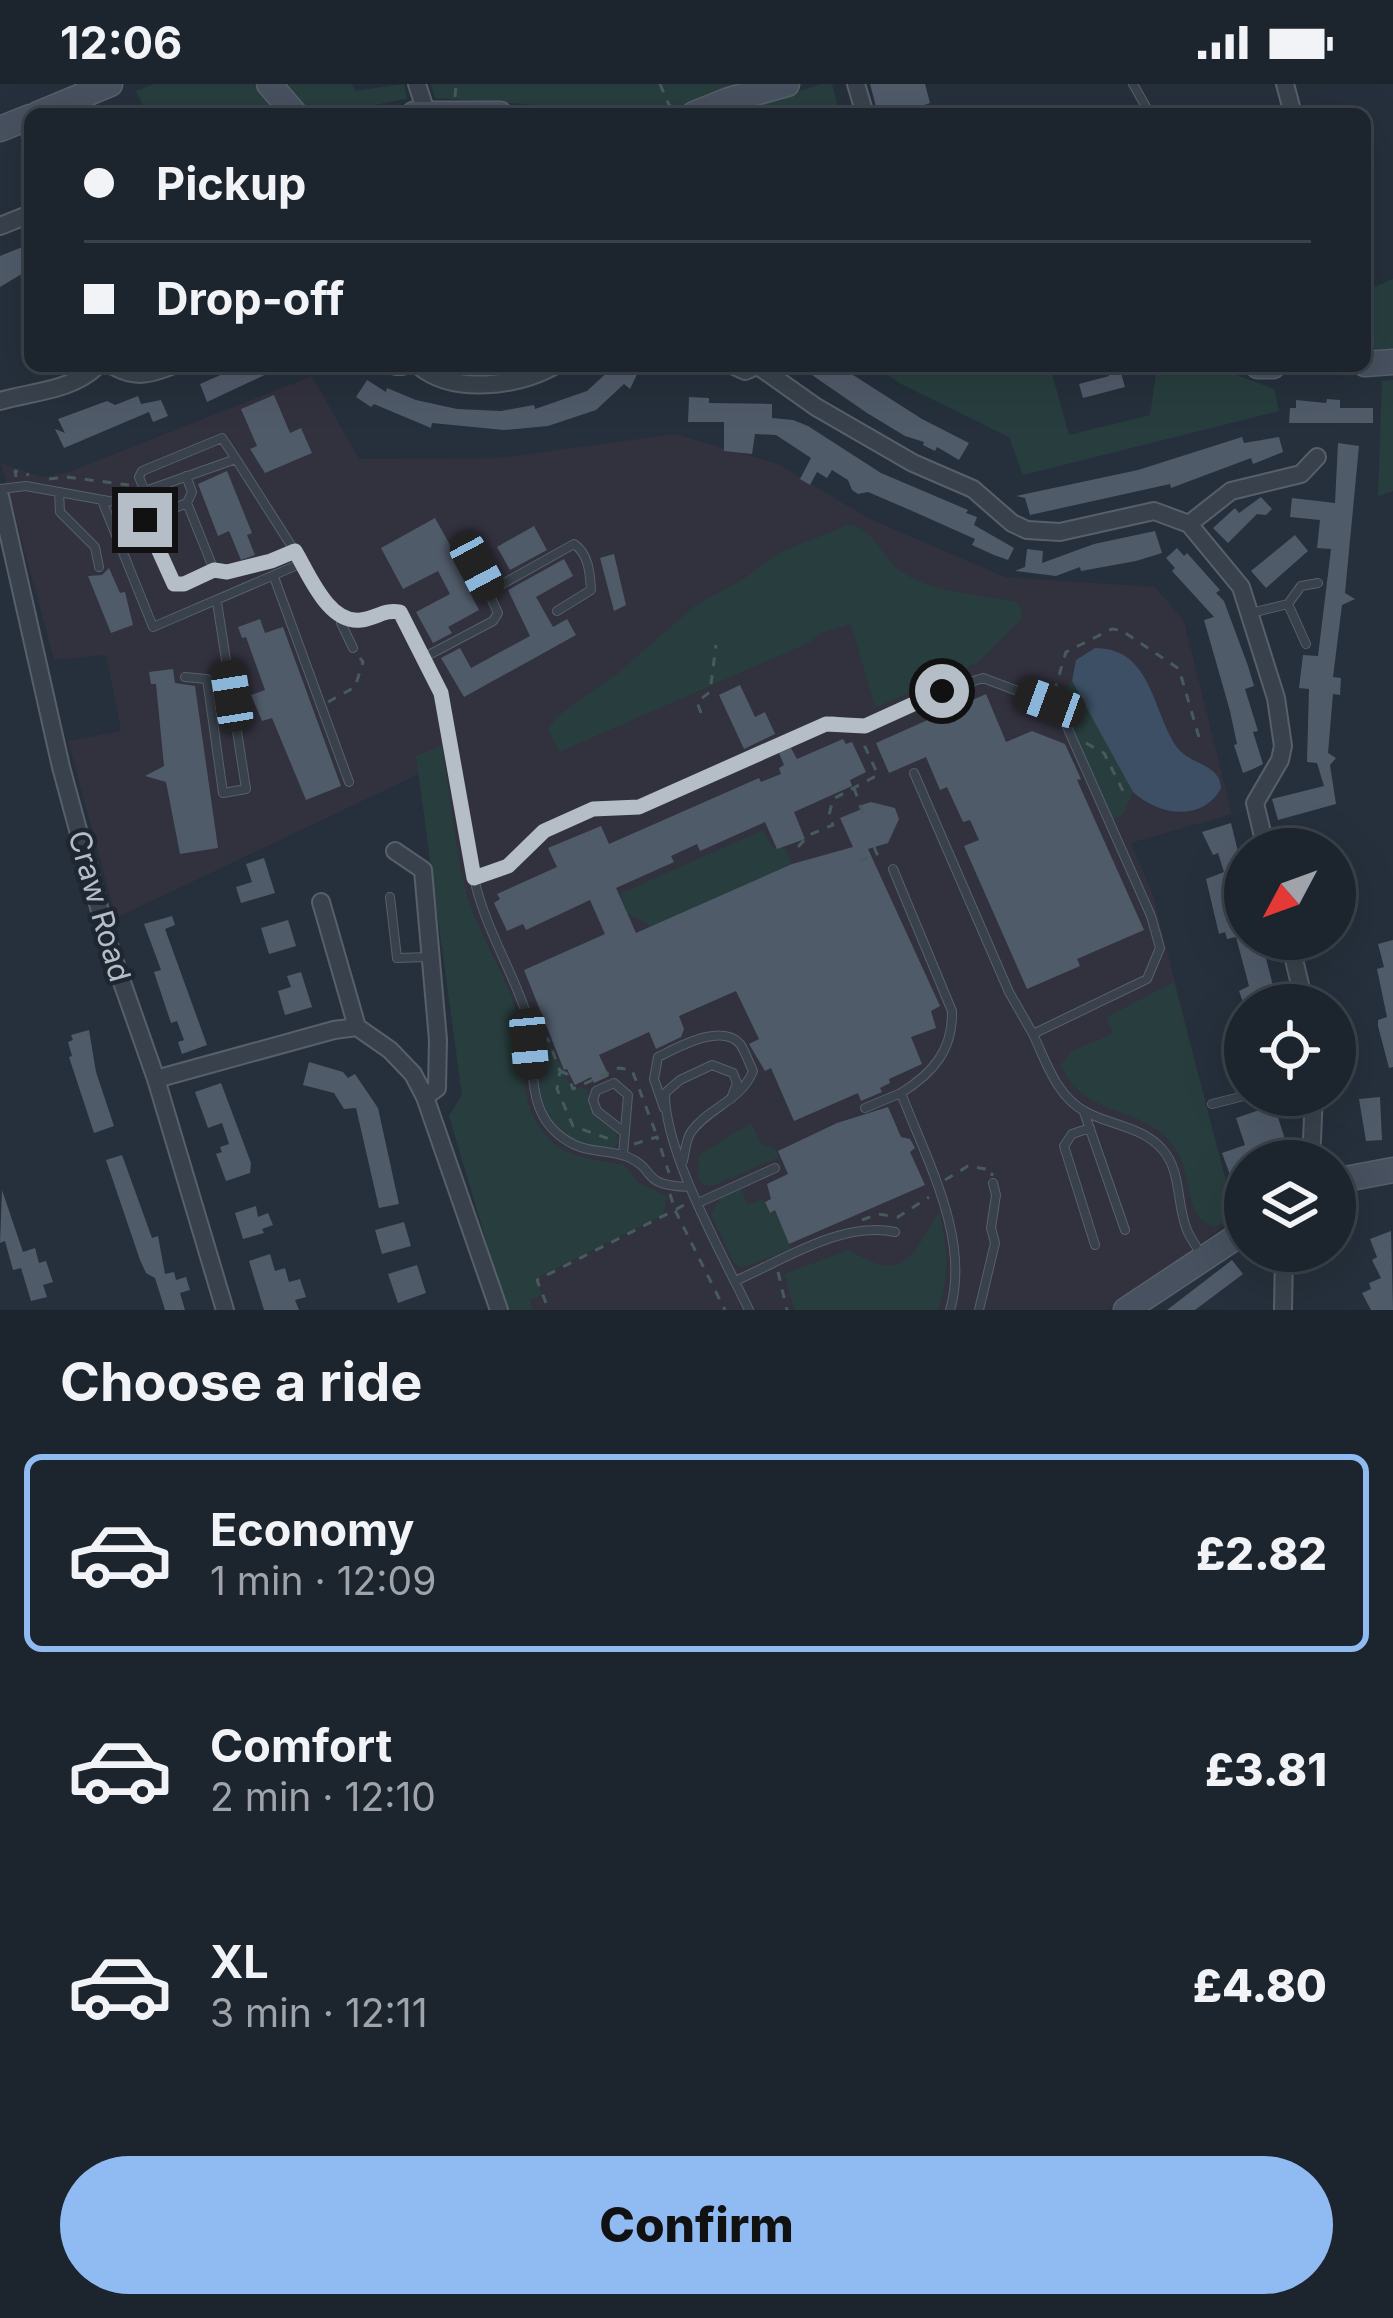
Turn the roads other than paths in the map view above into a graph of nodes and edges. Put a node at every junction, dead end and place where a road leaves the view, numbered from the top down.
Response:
1 (110, 84) edge
2 (269, 84) edge
3 (787, 84) edge
4 (52, 108) edge
5 (291, 108) edge
6 (709, 108) edge
7 (90, 372) edge
8 (126, 372) edge
9 (156, 372) edge
10 (427, 372) edge
11 (541, 372) edge
12 (766, 372) edge
13 (0, 401) edge
14 (1317, 457) dead end
15 (236, 459) junction
16 (186, 476) junction
17 (143, 487) junction
18 (0, 492) edge
19 (58, 492) junction
20 (103, 503) junction
21 (187, 503) junction
22 (1189, 524) junction
23 (295, 551) junction
24 (302, 563) junction
25 (98, 567) dead end
26 (477, 567) dead end
27 (214, 570) junction
28 (274, 577) junction
29 (1318, 583) dead end
30 (490, 591) junction
31 (218, 602) junction
32 (1288, 604) junction
33 (556, 611) dead end
34 (1250, 614) junction
35 (342, 617) junction
36 (1306, 644) dead end
37 (353, 648) road end
38 (423, 658) junction
39 (185, 677) dead end
40 (914, 773) dead end
41 (349, 782) dead end
42 (1261, 828) edge
43 (394, 850) dead end
44 (893, 869) road end
45 (474, 878) junction
46 (915, 884) dead end
47 (902, 890) junction
48 (390, 897) dead end
49 (321, 902) dead end
50 (430, 957) junction
51 (358, 1027) junction
52 (1034, 1034) junction
53 (155, 1079) junction
54 (901, 1093) junction
55 (425, 1097) junction
56 (731, 1099) junction
57 (1224, 1101) edge
58 (1212, 1104) dead end
59 (865, 1108) dead end
60 (1084, 1111) junction
61 (665, 1112) junction
62 (1090, 1128) junction
63 (624, 1132) junction
64 (623, 1155) junction
65 (683, 1162) junction
66 (776, 1168) dead end
67 (1393, 1170) edge
68 (1356, 1177) edge
69 (993, 1183) road end
70 (690, 1187) junction
71 (698, 1203) junction
72 (1125, 1230) dead end
73 (895, 1232) dead end
74 (1095, 1245) dead end
75 (1224, 1246) edge
76 (1204, 1260) junction
77 (1284, 1272) edge
78 (735, 1281) junction
79 (1132, 1308) edge
80 (225, 1310) edge
81 (499, 1310) edge
82 (749, 1310) edge
83 (950, 1310) edge
84 (979, 1310) edge
85 (1283, 1310) edge

1 - 4 street
2 - 5 street
3 - 6 street
7 - 13 street
8 - 9 street
10 - 11 street
12 - 22 street
14 - 22 street
15 - 16 lane
15 - 17 lane
15 - 23 lane
16 - 17 lane
16 - 21 lane
17 - 20 lane
18 - 19 lane
18 - 53 street, Craw Road
19 - 20 lane
19 - 25 lane
20 - 31 lane
21 - 27 lane
21 - 27 lane
22 - 34 street
23 - 24 lane
23 - 27 lane
24 - 28 lane
24 - 35 lane
26 - 30 lane
28 - 31 lane
28 - 41 lane
29 - 32 lane
30 - 33 lane
30 - 38 lane
31 - 39 lane
32 - 34 lane
32 - 36 lane
34 - 42 street
35 - 37 lane
35 - 38 lane
38 - 45 lane
40 - 52 lane
43 - 50 street
44 - 47 lane
45 - 52 lane
45 - 64 lane
46 - 47 lane
47 - 54 lane
48 - 50 lane
49 - 51 street
50 - 55 street
51 - 53 street
51 - 55 street
52 - 60 lane
53 - 80 street, Craw Road
54 - 59 lane
54 - 83 lane
55 - 81 street
56 - 61 lane
56 - 61 lane
56 - 65 lane
57 - 58 lane
60 - 62 lane
60 - 76 lane
61 - 65 lane
62 - 72 lane
62 - 74 lane
63 - 63 lane
63 - 64 lane
64 - 70 lane
65 - 70 lane
66 - 71 lane
67 - 68 street
69 - 84 lane
70 - 71 lane
71 - 78 lane
73 - 78 lane
75 - 76 street
76 - 79 street
77 - 85 street
78 - 82 lane

